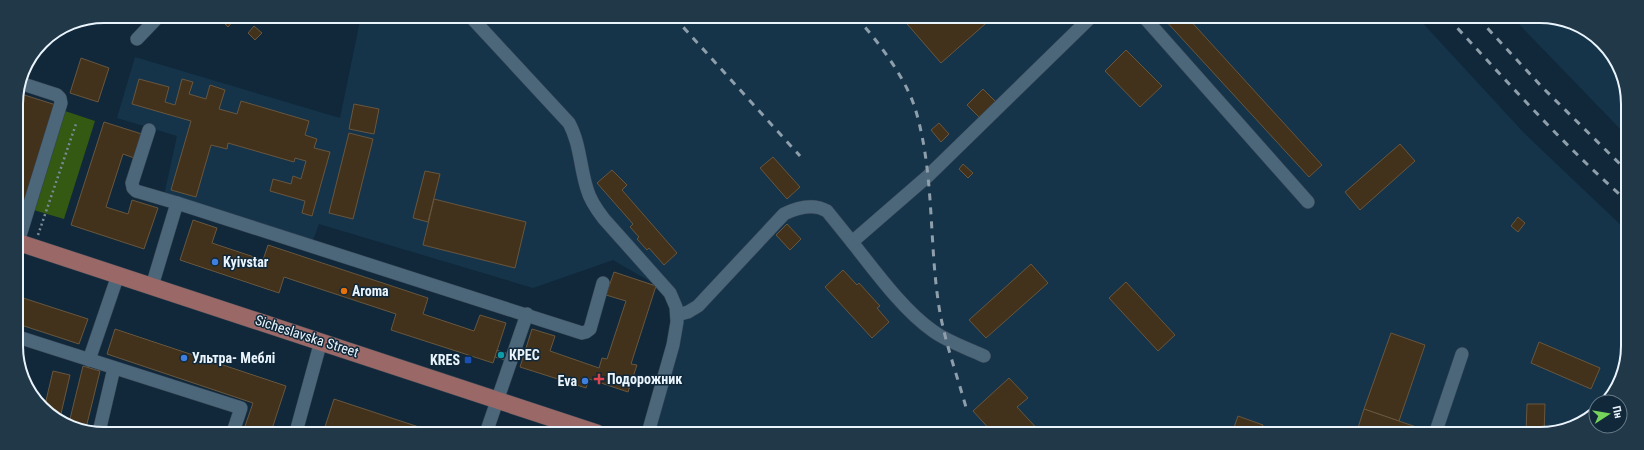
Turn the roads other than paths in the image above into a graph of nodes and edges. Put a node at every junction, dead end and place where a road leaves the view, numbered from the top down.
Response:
1 (152, 23) edge
2 (476, 23) edge
3 (1085, 23) edge
4 (1149, 23) edge
5 (137, 39) dead end
6 (26, 85) edge
7 (149, 130) dead end
8 (1308, 202) dead end
9 (177, 203) junction
10 (23, 223) edge
11 (852, 242) junction
12 (23, 244) edge
13 (118, 275) junction
14 (603, 283) dead end
15 (152, 286) junction
16 (527, 314) junction
17 (677, 315) junction
18 (23, 339) edge
19 (321, 341) junction
20 (1462, 354) dead end
21 (984, 356) dead end
22 (89, 360) junction
23 (114, 368) junction
24 (497, 400) junction
25 (101, 427) edge
26 (235, 427) edge
27 (297, 427) edge
28 (488, 427) edge
29 (579, 427) edge
30 (650, 427) edge
31 (1437, 427) edge

1 - 5 street
2 - 17 street
3 - 11 street
4 - 8 street
6 - 10 street
7 - 9 street
9 - 15 street
9 - 16 street
11 - 17 street
11 - 21 street
12 - 13 main road, Sicheslavska Street
13 - 15 main road, Sicheslavska Street
13 - 22 street
14 - 16 street
15 - 19 main road, Sicheslavska Street
16 - 24 street
17 - 30 street
18 - 22 street
19 - 24 main road, Sicheslavska Street
19 - 27 street
20 - 31 street
22 - 23 street
23 - 25 street
23 - 26 street
24 - 28 street
24 - 29 main road, Sicheslavska Street

